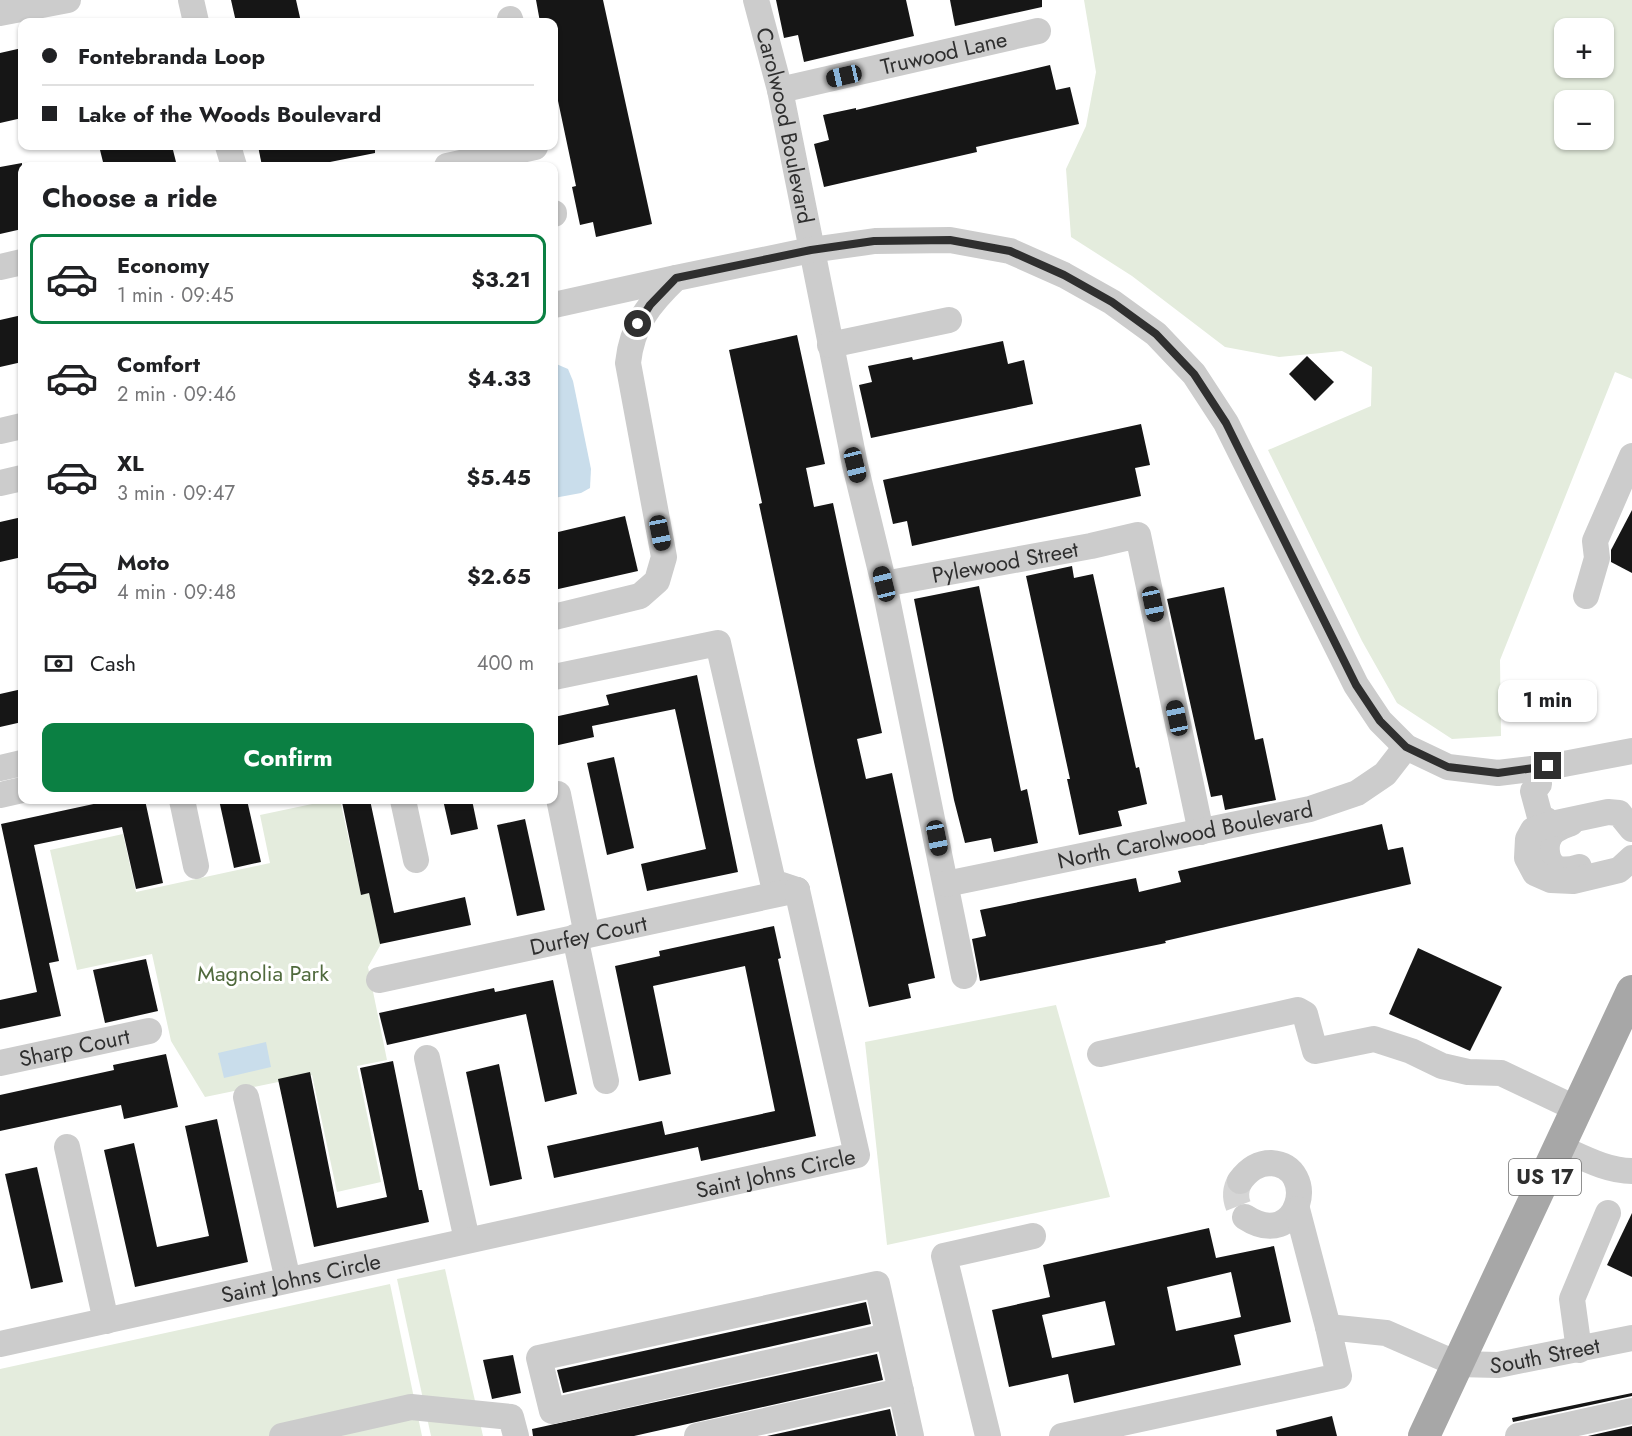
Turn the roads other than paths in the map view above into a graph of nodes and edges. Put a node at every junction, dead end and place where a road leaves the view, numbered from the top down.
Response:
1 (68, 0) edge
2 (190, 0) edge
3 (756, 0) edge
4 (0, 13) edge
5 (195, 18) edge
6 (1038, 31) dead end
7 (780, 90) junction
8 (537, 153) edge
9 (475, 162) edge
10 (811, 250) junction
11 (18, 263) edge
12 (0, 267) edge
13 (676, 278) junction
14 (558, 304) edge
15 (949, 320) dead end
16 (831, 345) junction
17 (18, 427) edge
18 (0, 431) edge
19 (1632, 456) edge
20 (18, 479) edge
21 (0, 483) edge
22 (884, 584) junction
23 (1586, 596) dead end
24 (558, 616) edge
25 (558, 676) edge
26 (1406, 747) junction
27 (1632, 751) edge
28 (18, 764) edge
29 (0, 768) edge
30 (1537, 776) junction
31 (18, 791) edge
32 (558, 794) dead end
33 (0, 795) edge
34 (183, 804) edge
35 (404, 804) edge
36 (1582, 818) junction
37 (1547, 822) junction
38 (1632, 829) edge
39 (1201, 832) junction
40 (416, 860) dead end
41 (1620, 860) edge
42 (196, 866) dead end
43 (946, 884) junction
44 (797, 890) junction
45 (581, 936) junction
46 (964, 976) dead end
47 (379, 980) dead end
48 (1632, 990) edge
49 (149, 1030) dead end
50 (1100, 1054) dead end
51 (427, 1058) dead end
52 (0, 1063) edge
53 (606, 1081) dead end
54 (246, 1097) dead end
55 (1578, 1109) junction
56 (67, 1147) dead end
57 (1560, 1147) junction
58 (1632, 1171) edge
59 (1240, 1181) dead end
60 (1296, 1209) junction
61 (1608, 1213) dead end
62 (1245, 1217) dead end
63 (1033, 1236) dead end
64 (468, 1240) junction
65 (288, 1280) junction
66 (106, 1321) junction
67 (1328, 1327) junction
68 (888, 1336) junction
69 (1632, 1338) edge
70 (0, 1344) edge
71 (1579, 1350) junction
72 (1457, 1364) junction
73 (901, 1391) junction
74 (552, 1411) junction
75 (1632, 1411) edge
76 (513, 1426) edge
77 (282, 1436) edge
78 (697, 1436) edge
79 (910, 1436) edge
80 (988, 1436) edge
81 (1062, 1436) edge
82 (1424, 1436) edge
83 (1518, 1436) edge

1 - 4 street
2 - 5 street
3 - 7 street, Carolwood Boulevard
6 - 7 street, Truwood Lane
7 - 10 street, Carolwood Boulevard
8 - 9 street
10 - 13 street
10 - 16 street
10 - 26 street
11 - 12 street
13 - 14 street
13 - 24 street
15 - 16 street
16 - 22 street
17 - 18 street
19 - 23 street
20 - 21 street
22 - 39 street, Pylewood Street
22 - 43 street
25 - 44 street
26 - 30 street
26 - 39 street, North Carolwood Boulevard
27 - 30 street
28 - 29 street
30 - 37 street
31 - 33 street
32 - 45 street
34 - 42 street
35 - 40 street
36 - 37 street
36 - 38 street
36 - 41 street
37 - 41 street
39 - 43 street, North Carolwood Boulevard
43 - 46 street
44 - 45 street, Durfey Court
44 - 64 street, Saint Johns Circle
45 - 47 street, Durfey Court
45 - 53 street
48 - 55 main road, US 17
49 - 52 street, Sharp Court
50 - 55 street
51 - 64 street
54 - 65 street
55 - 57 main road, US 17
56 - 66 street
57 - 58 street
57 - 72 main road, US 17
59 - 60 street
60 - 62 street
60 - 67 street
61 - 71 street
63 - 80 street
64 - 65 street, Saint Johns Circle
65 - 66 street, Saint Johns Circle
66 - 70 street, Saint Johns Circle
67 - 72 street
67 - 81 street
68 - 73 street
68 - 74 street
68 - 74 street
69 - 71 street, South Street
71 - 72 street, South Street
72 - 82 main road, US 17
73 - 78 street
73 - 79 street
74 - 76 street
75 - 83 street
76 - 77 street

